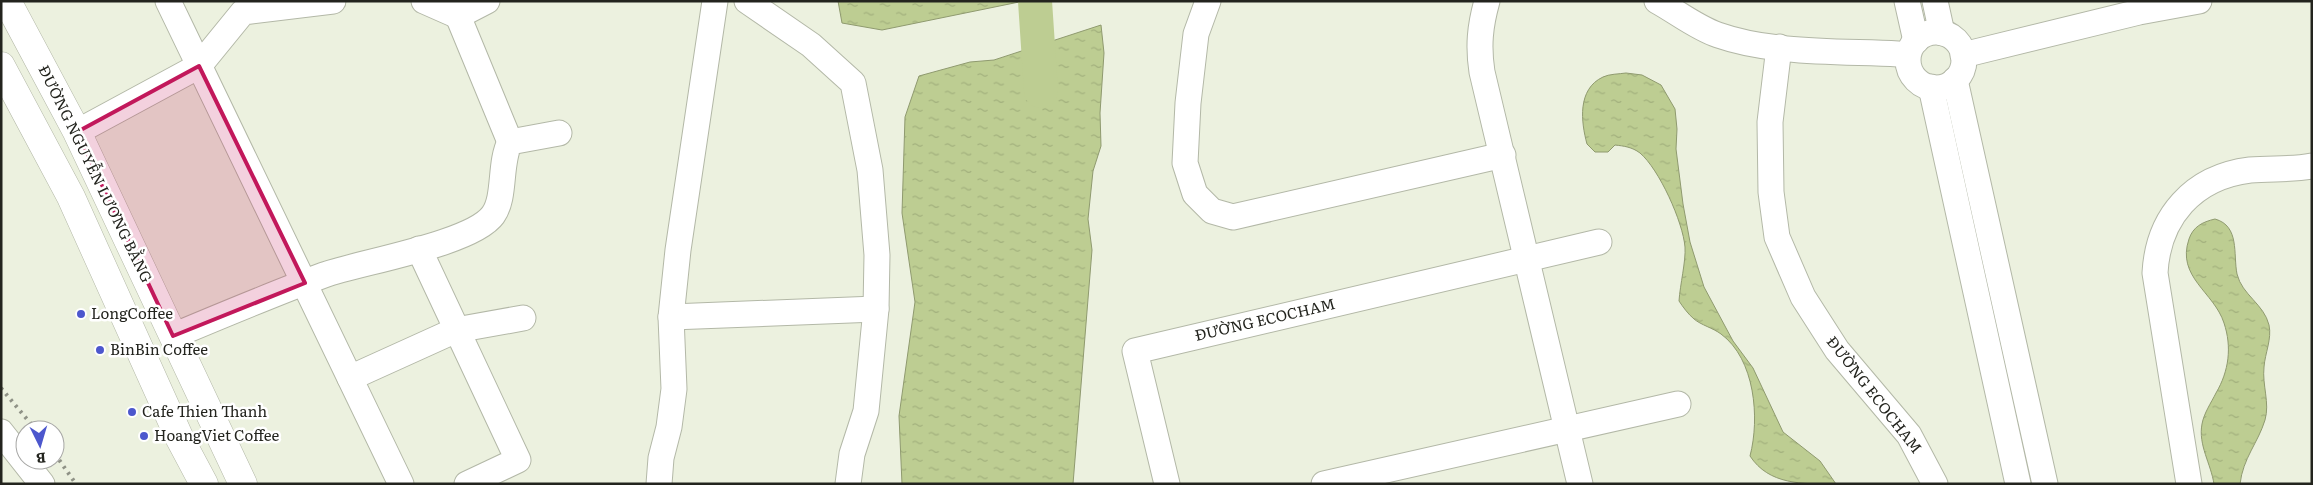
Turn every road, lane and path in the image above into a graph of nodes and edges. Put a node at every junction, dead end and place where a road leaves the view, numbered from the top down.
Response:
1 (7, 1) edge
2 (168, 1) edge
3 (333, 1) edge
4 (424, 1) edge
5 (487, 1) edge
6 (715, 1) edge
7 (747, 1) edge
8 (1208, 1) edge
9 (1487, 1) edge
10 (1658, 1) edge
11 (1907, 1) edge
12 (1935, 1) edge
13 (2199, 1) edge
14 (458, 16) junction
15 (1942, 33) junction
16 (1780, 47) junction
17 (1907, 47) junction
18 (1963, 54) junction
19 (1, 66) edge
20 (199, 66) junction
21 (1955, 80) junction
22 (1931, 87) junction
23 (77, 132) junction
24 (559, 133) dead end
25 (510, 142) junction
26 (1503, 154) junction
27 (2312, 166) edge
28 (1599, 242) dead end
29 (419, 249) junction
30 (1528, 258) junction
31 (305, 283) junction
32 (876, 309) junction
33 (671, 317) junction
34 (523, 318) dead end
35 (456, 330) junction
36 (173, 336) junction
37 (350, 378) junction
38 (1678, 404) dead end
39 (1567, 430) junction
40 (1, 432) edge
41 (229, 457) junction
42 (201, 479) edge
43 (42, 484) edge
44 (243, 484) edge
45 (401, 484) edge
46 (467, 484) edge
47 (659, 484) edge
48 (848, 484) edge
49 (1166, 484) edge
50 (1324, 484) edge
51 (1580, 484) edge
52 (1935, 484) edge
53 (2018, 484) edge
54 (2045, 484) edge
55 (2189, 484) edge

1 - 23 highway, ĐƯỜNG NGUYỄN LƯƠNG BẰNG
2 - 20 street
3 - 20 street
4 - 14 street
5 - 14 street
6 - 33 street
7 - 32 street
8 - 26 street
9 - 26 street
10 - 16 street
11 - 17 street
12 - 15 street
13 - 18 street
14 - 25 street
15 - 17 street
15 - 18 street
16 - 17 street
16 - 52 street, ĐƯỜNG ECOCHAM
17 - 22 street
18 - 21 street
19 - 42 highway
20 - 23 street
20 - 31 street
21 - 22 street
21 - 54 street
22 - 53 street
23 - 36 highway, ĐƯỜNG NGUYỄN LƯƠNG BẰNG
24 - 25 street
25 - 29 street
26 - 30 street
27 - 55 street
28 - 30 street, ĐƯỜNG ECOCHAM
29 - 31 street
29 - 35 street
30 - 39 street
30 - 49 street, ĐƯỜNG ECOCHAM
31 - 36 street
31 - 37 street
32 - 33 street
32 - 48 street
33 - 47 street
34 - 35 street
35 - 37 street
35 - 46 street
36 - 41 highway, ĐƯỜNG NGUYỄN LƯƠNG BẰNG
37 - 45 street
38 - 39 street
39 - 50 street
39 - 51 street
40 - 43 street
41 - 42 highway
41 - 44 highway, ĐƯỜNG NGUYỄN LƯƠNG BẰNG

